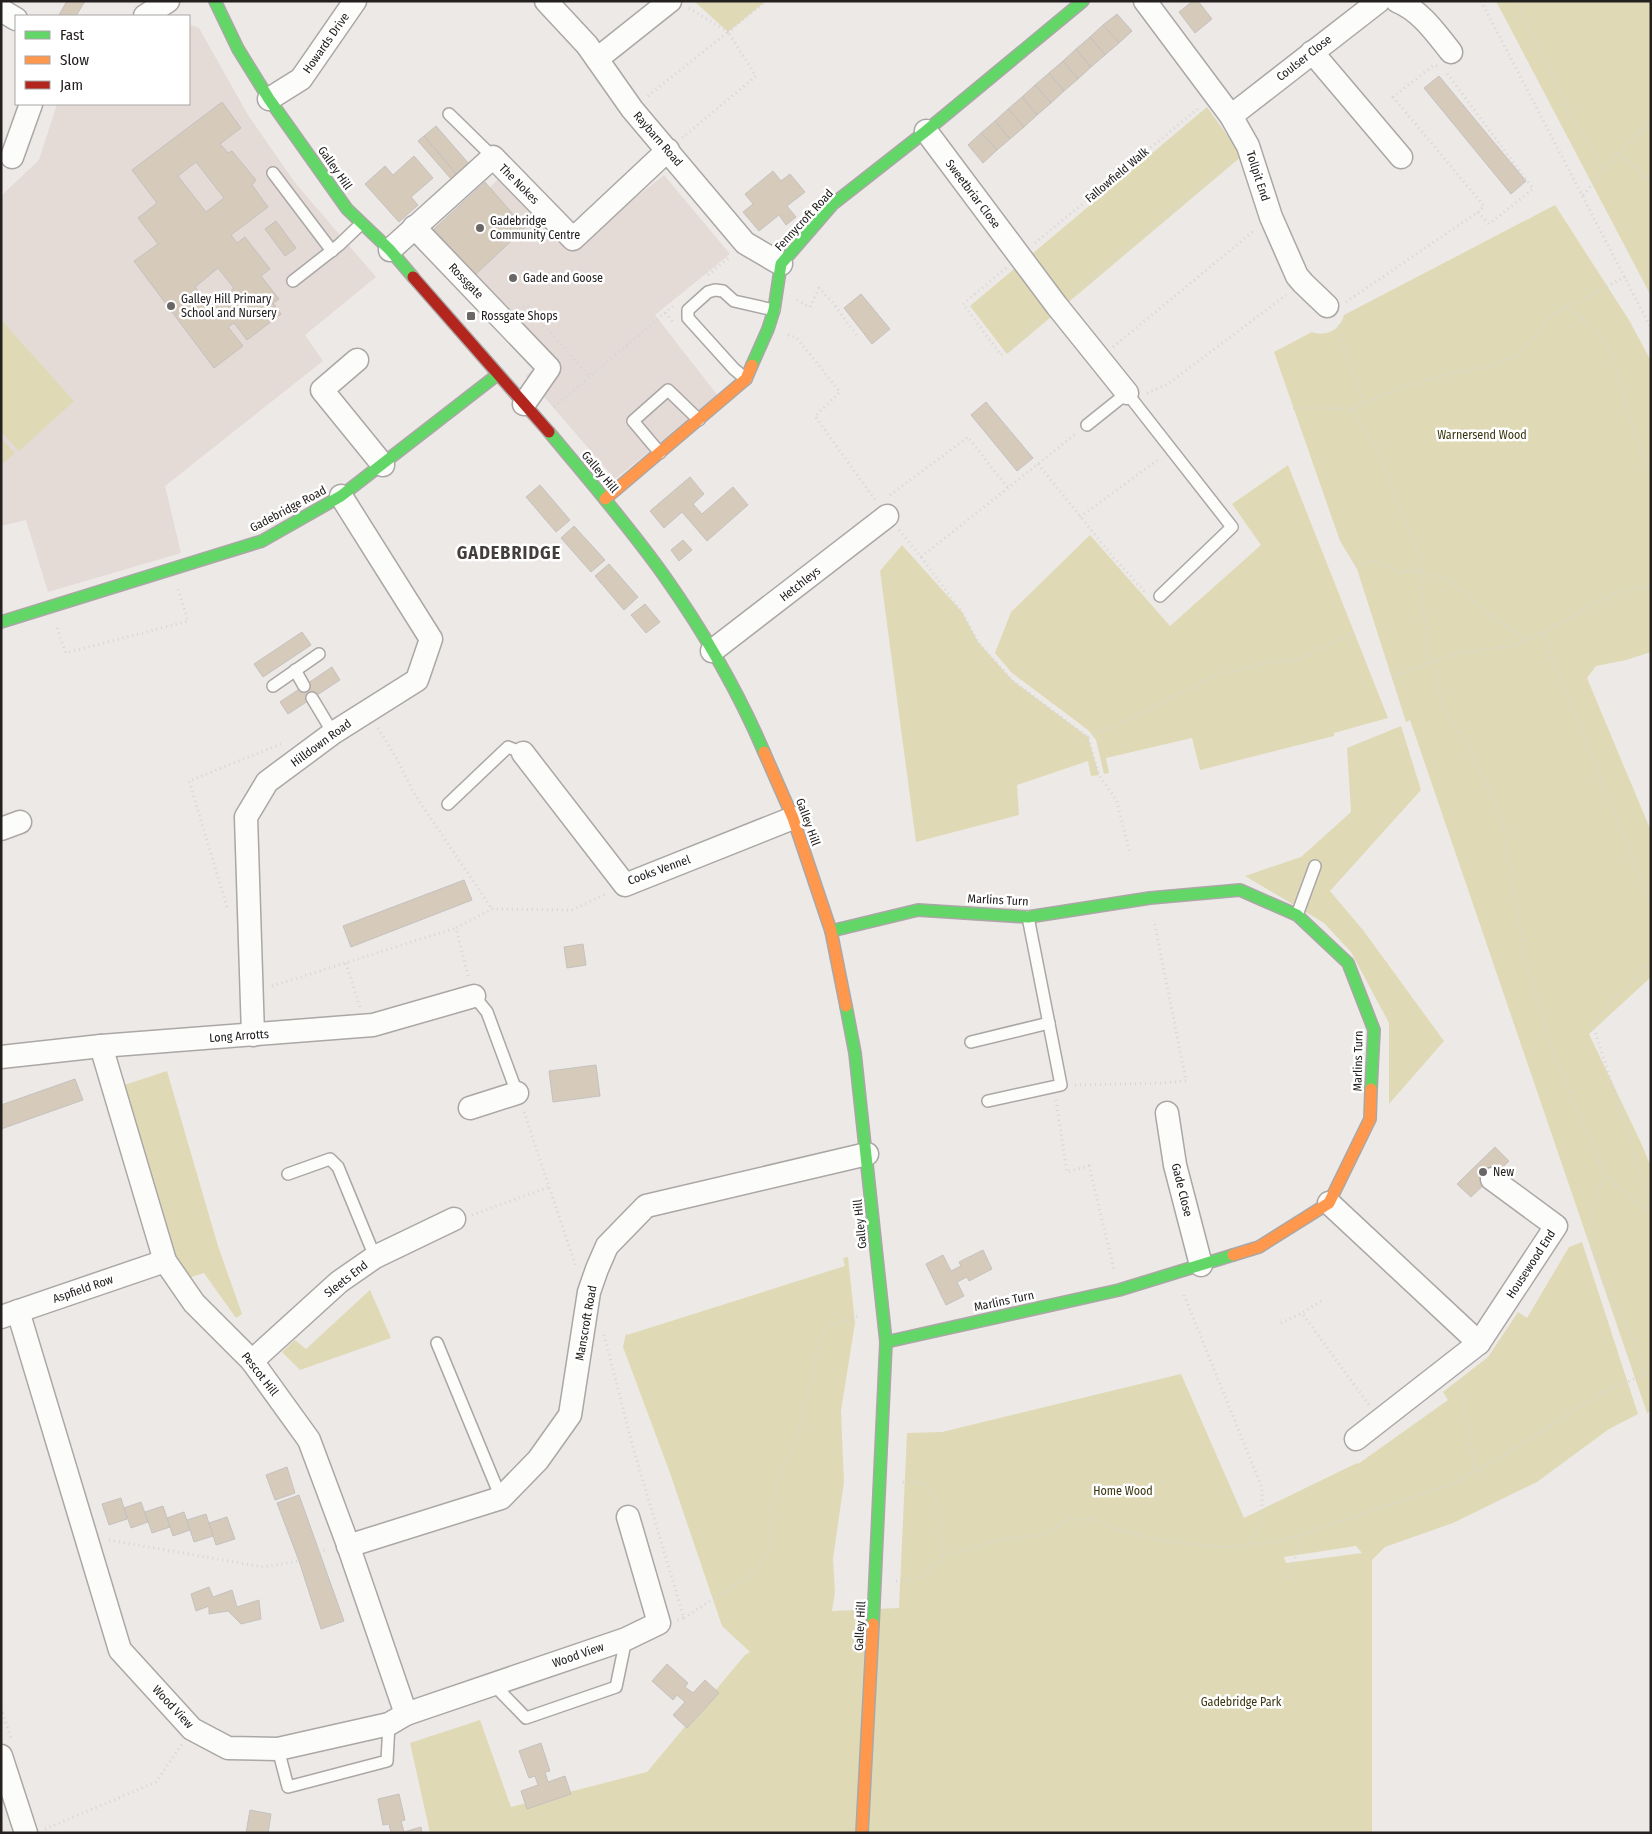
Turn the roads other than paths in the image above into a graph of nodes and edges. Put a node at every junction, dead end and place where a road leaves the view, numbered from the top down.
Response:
1 (168, 1) edge
2 (215, 1) edge
3 (355, 1) edge
4 (546, 1) edge
5 (1145, 1) edge
6 (1379, 1) edge
7 (1397, 1) edge
8 (678, 4) edge
9 (1075, 4) edge
10 (1, 10) edge
11 (147, 15) edge
12 (15, 18) edge
13 (1312, 52) junction
14 (1451, 52) dead end
15 (597, 59) junction
16 (269, 99) junction
17 (31, 105) edge
18 (449, 114) dead end
19 (1231, 116) junction
20 (926, 131) junction
21 (668, 150) junction
22 (12, 157) dead end
23 (493, 157) junction
24 (1401, 157) dead end
25 (273, 173) dead end
26 (361, 224) junction
27 (414, 227) junction
28 (390, 250) junction
29 (332, 251) junction
30 (781, 264) junction
31 (293, 281) dead end
32 (1329, 309) road end
33 (774, 310) junction
34 (357, 360) dead end
35 (497, 375) junction
36 (746, 379) junction
37 (1130, 396) junction
38 (531, 412) junction
39 (699, 420) junction
40 (1087, 425) road end
41 (660, 453) junction
42 (384, 466) junction
43 (341, 496) junction
44 (606, 499) junction
45 (883, 510) road end
46 (1160, 596) road end
47 (1, 622) edge
48 (712, 651) junction
49 (319, 654) dead end
50 (295, 670) junction
51 (273, 686) dead end
52 (304, 686) dead end
53 (312, 698) dead end
54 (333, 733) junction
55 (523, 753) joint
56 (448, 804) dead end
57 (793, 818) junction
58 (1315, 866) dead end
59 (1297, 915) junction
60 (1028, 917) junction
61 (831, 930) junction
62 (474, 996) joint
63 (1049, 1023) junction
64 (253, 1035) junction
65 (971, 1042) dead end
66 (101, 1046) junction
67 (1, 1057) edge
68 (517, 1093) joint
69 (988, 1101) dead end
70 (470, 1108) dead end
71 (1167, 1113) dead end
72 (867, 1154) junction
73 (288, 1174) dead end
74 (1492, 1179) dead end
75 (1329, 1203) junction
76 (454, 1219) road end
77 (375, 1257) junction
78 (166, 1260) junction
79 (1201, 1266) junction
80 (10, 1314) edge
81 (886, 1342) junction
82 (437, 1343) dead end
83 (1479, 1343) junction
84 (252, 1361) junction
85 (1356, 1439) dead end
86 (501, 1498) junction
87 (628, 1517) dead end
88 (348, 1546) junction
89 (626, 1639) junction
90 (493, 1684) junction
91 (397, 1719) junction
92 (278, 1749) junction
93 (1, 1756) edge
94 (34, 1831) edge
95 (862, 1833) edge

1 - 11 street
2 - 16 street, Galley Hill
3 - 16 street, Howards Drive
4 - 15 street, Raybarn Road
5 - 19 street, Tollpit End
6 - 13 street, Coulser Close
7 - 14 street
8 - 15 street
9 - 20 street, Fennycroft Road
10 - 12 street
13 - 19 street, Coulser Close
13 - 24 street
15 - 21 street, Raybarn Road
16 - 26 street, Galley Hill
17 - 22 street
18 - 23 lane
19 - 32 street, Tollpit End
20 - 30 street, Fennycroft Road
20 - 37 street, Sweetbriar Close
21 - 23 street, The Nokes
21 - 30 street, Raybarn Road
23 - 27 street, The Nokes
25 - 29 lane
26 - 28 street, Galley Hill
26 - 29 lane
27 - 28 street, The Nokes
27 - 38 street, Rossgate
28 - 35 street, Galley Hill
29 - 31 lane
30 - 33 street, Fennycroft Road
33 - 36 street, Fennycroft Road
33 - 36 lane
34 - 42 street
35 - 38 street, Galley Hill
35 - 42 street, Gadebridge Road
36 - 39 street, Fennycroft Road
37 - 40 lane
37 - 46 lane
38 - 44 street, Galley Hill
39 - 41 street, Fennycroft Road
39 - 41 lane
41 - 44 street, Fennycroft Road
42 - 43 street, Gadebridge Road
43 - 47 street, Gadebridge Road
43 - 54 street, Hilldown Road
44 - 48 street, Galley Hill
45 - 48 street, Hetchleys
48 - 57 street, Galley Hill
49 - 50 lane
50 - 51 lane
50 - 52 lane
53 - 54 lane
54 - 64 street, Hilldown Road
55 - 56 lane
55 - 57 street, Cooks Vennel
57 - 61 street, Galley Hill
58 - 59 lane
59 - 60 street, Marlins Turn
59 - 75 street, Marlins Turn
60 - 61 street, Marlins Turn
60 - 63 lane
61 - 72 street, Galley Hill
62 - 64 street, Long Arrotts
62 - 68 lane
63 - 65 lane
63 - 69 lane
64 - 66 street, Long Arrotts
66 - 67 street, Long Arrotts
66 - 78 street, Pescot Hill
68 - 70 street
71 - 79 street, Gade Close
72 - 81 street, Galley Hill
72 - 86 street, Manscroft Road
73 - 77 lane
74 - 83 street, Housewood End
75 - 79 street, Marlins Turn
75 - 83 street
76 - 77 street, Sleets End
77 - 84 street, Sleets End
78 - 80 street, Aspfield Row
78 - 84 street, Pescot Hill
79 - 81 street, Marlins Turn
80 - 92 street, Wood View
81 - 95 street, Galley Hill
82 - 86 lane
83 - 85 street, Housewood End
84 - 88 street, Pescot Hill
86 - 88 street, Manscroft Road
87 - 89 street, Wood View
88 - 91 street, Pescot Hill
89 - 90 street, Wood View
89 - 90 lane
90 - 91 street, Wood View
91 - 92 street, Wood View
91 - 92 lane
93 - 94 street

